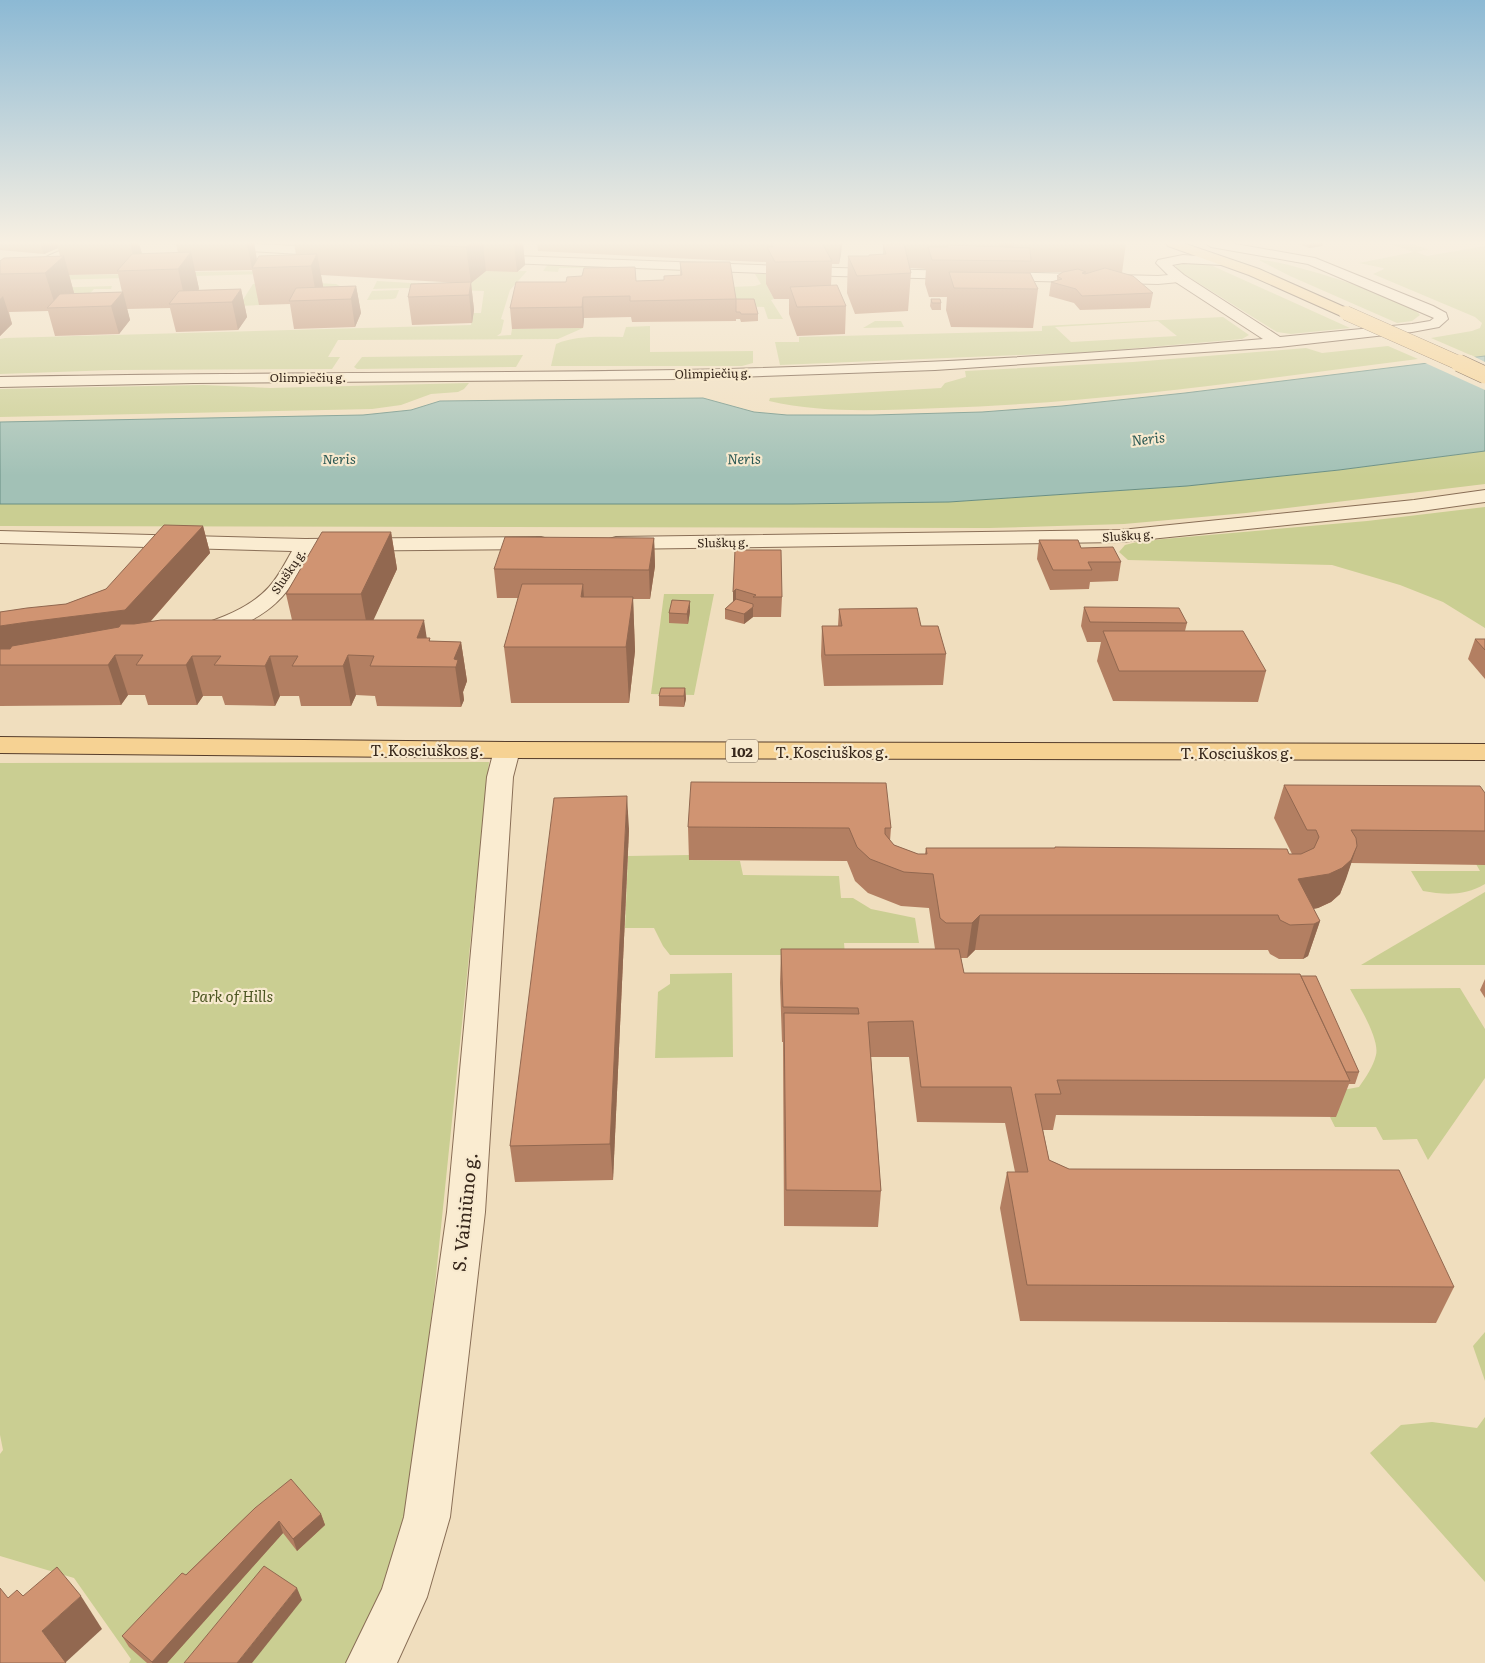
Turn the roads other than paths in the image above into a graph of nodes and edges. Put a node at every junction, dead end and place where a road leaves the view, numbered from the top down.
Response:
1 (1246, 321) edge
2 (1363, 321) edge
3 (1439, 321) edge
4 (1279, 342) junction
5 (1485, 375) edge
6 (0, 382) edge
7 (1485, 496) edge
8 (0, 537) edge
9 (558, 543) edge
10 (598, 543) edge
11 (305, 545) junction
12 (181, 638) edge
13 (0, 746) edge
14 (507, 750) junction
15 (1485, 752) edge
16 (371, 1663) edge

1 - 4 street
2 - 5 main road, bridge
3 - 4 street, Olimpiečių g.
4 - 6 street, Olimpiečių g.
7 - 10 street, Sluškų g.
8 - 11 street
9 - 11 street, Sluškų g.
11 - 12 street, Sluškų g.
13 - 14 main road, T. Kosciuškos g. / 102
14 - 15 main road, T. Kosciuškos g. / 102
14 - 16 street, S. Vainiūno g.

